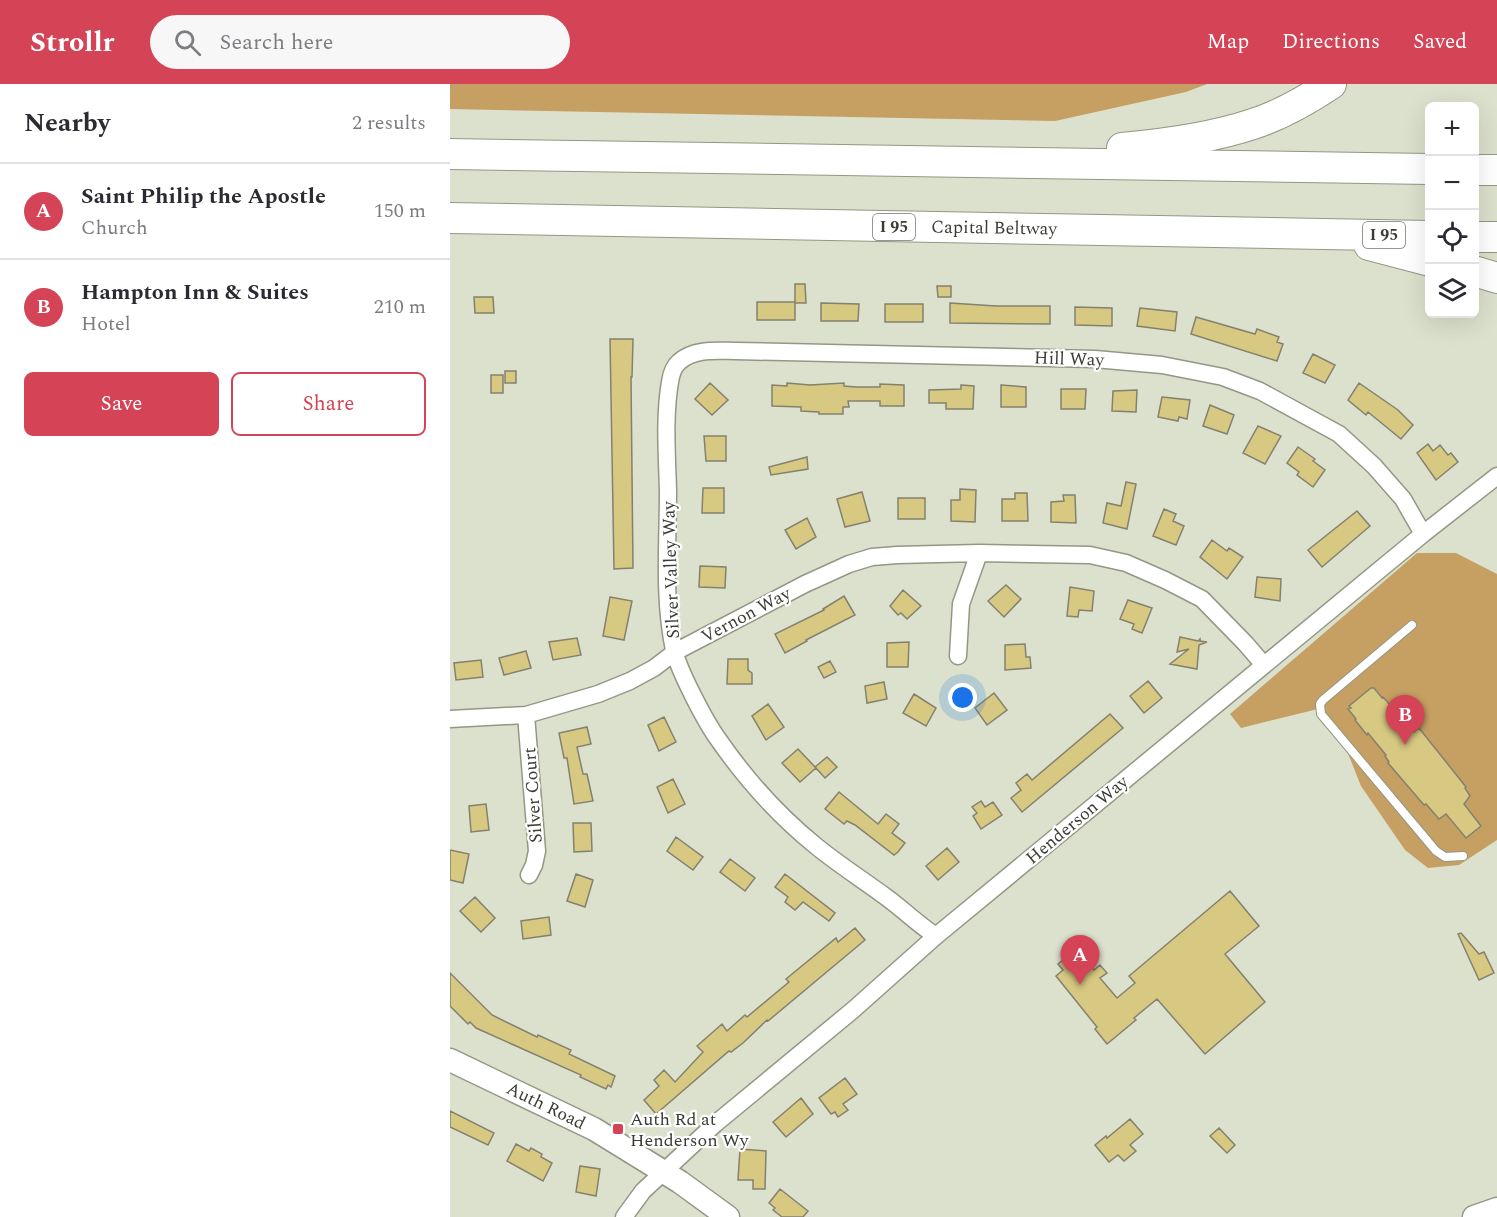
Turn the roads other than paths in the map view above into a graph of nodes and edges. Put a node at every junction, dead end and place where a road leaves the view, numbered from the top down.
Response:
1 (1331, 84) edge
2 (450, 154) edge
3 (939, 161) junction
4 (1425, 169) edge
5 (1479, 170) edge
6 (1497, 170) edge
7 (450, 218) edge
8 (1338, 235) junction
9 (1425, 236) edge
10 (1479, 237) edge
11 (1497, 237) edge
12 (1425, 260) edge
13 (1479, 273) edge
14 (1497, 278) edge
15 (670, 384) joint
16 (1497, 476) edge
17 (1423, 534) junction
18 (979, 554) junction
19 (1412, 625) dead end
20 (675, 652) junction
21 (958, 656) dead end
22 (1264, 665) junction
23 (526, 715) junction
24 (450, 719) edge
25 (1463, 856) dead end
26 (529, 875) dead end
27 (936, 936) junction
28 (450, 1060) edge
29 (663, 1170) junction
30 (1497, 1209) edge
31 (624, 1217) edge
32 (728, 1217) edge
33 (1474, 1217) edge

1 - 3 highway
2 - 3 highway
3 - 4 highway
5 - 6 highway
7 - 8 highway, Capital Beltway / I 95
8 - 9 highway, Capital Beltway / I 95
8 - 12 highway
10 - 11 highway
13 - 14 highway
15 - 17 street, Hill Way
15 - 20 street, Silver Valley Way
16 - 17 street, Henderson Way
17 - 22 street, Henderson Way
18 - 20 street, Vernon Way
18 - 21 street
18 - 22 street, Vernon Way
19 - 25 lane
20 - 23 street, Vernon Way
20 - 27 street, Silver Valley Way
22 - 27 street, Henderson Way
23 - 24 street, Vernon Way
23 - 26 street, Silver Court
27 - 29 street, Henderson Way
28 - 29 main road, Auth Road
29 - 31 street, Henderson Way
29 - 32 main road, Auth Road
30 - 33 main road

